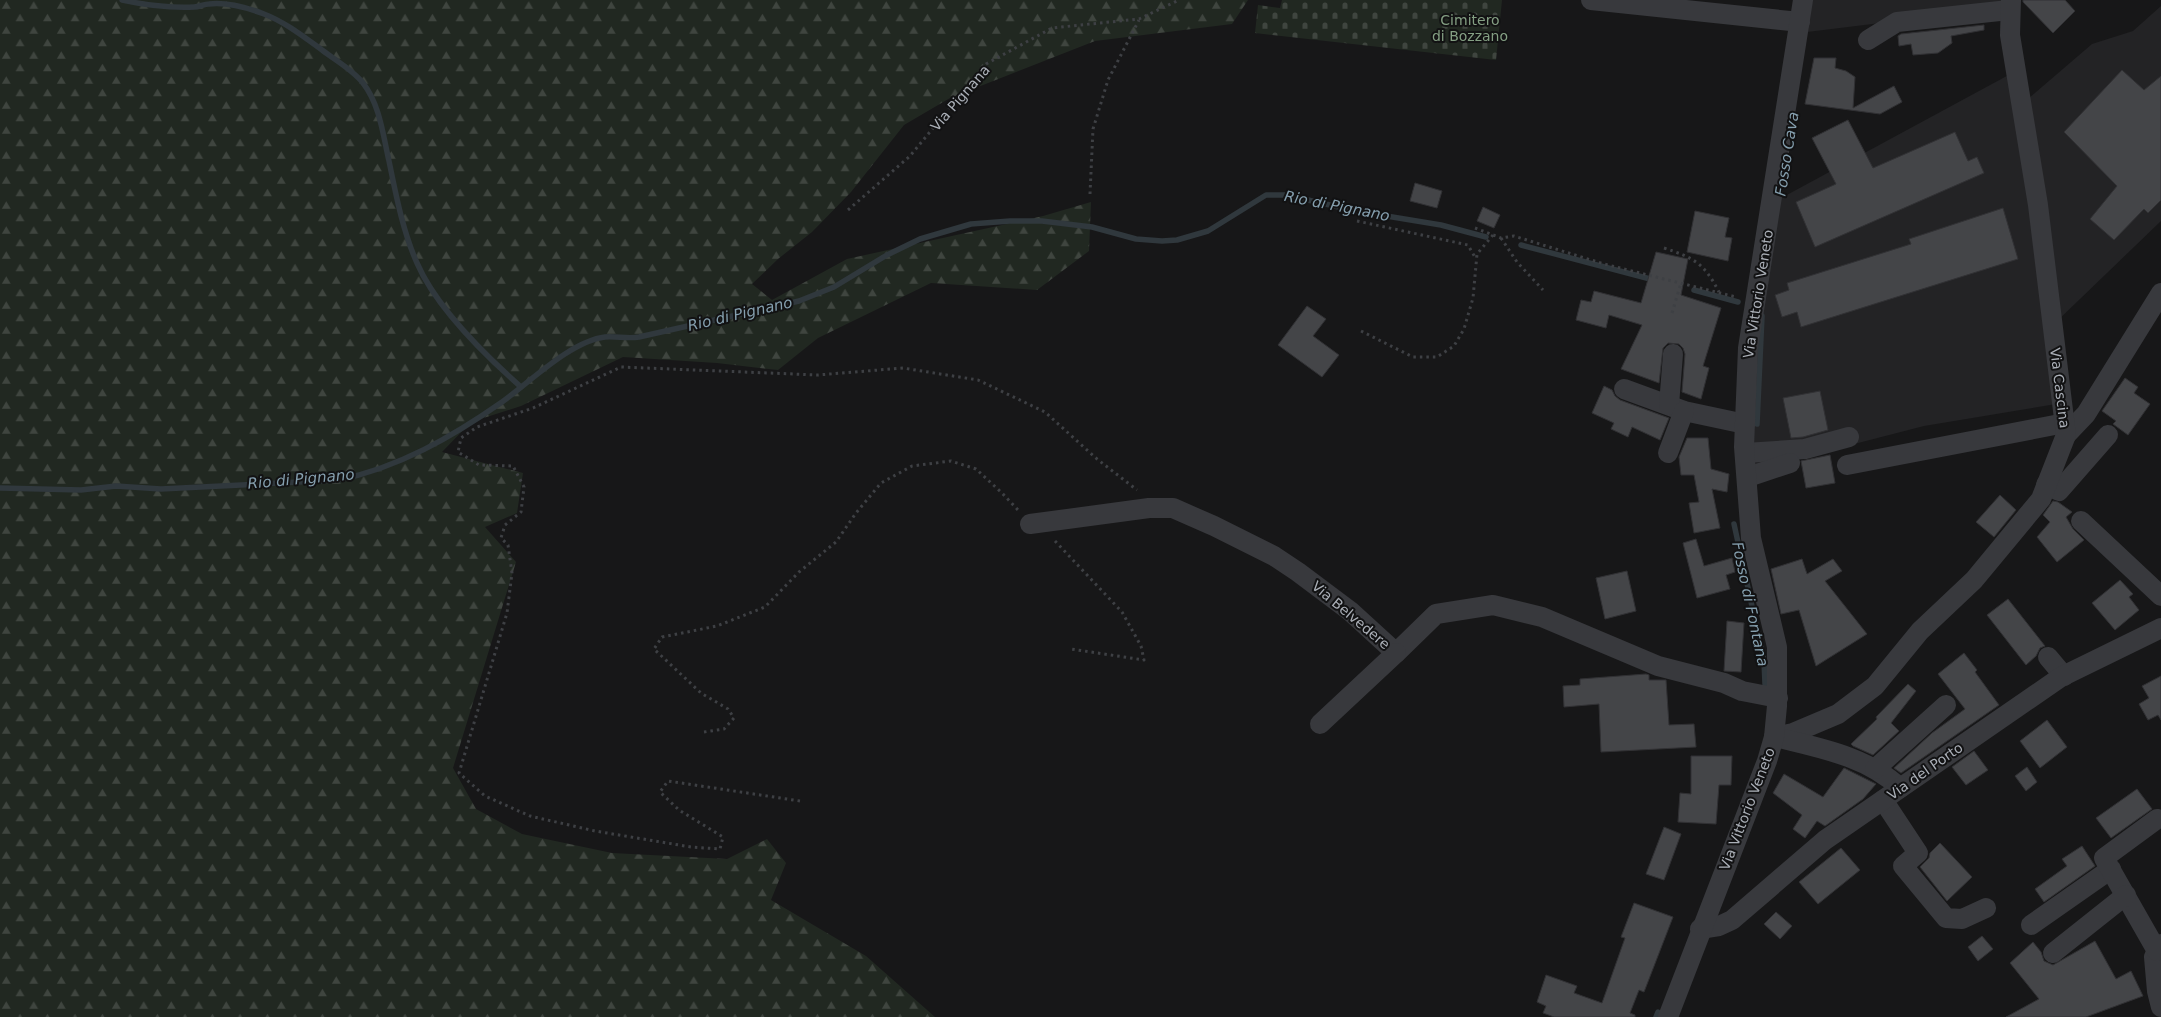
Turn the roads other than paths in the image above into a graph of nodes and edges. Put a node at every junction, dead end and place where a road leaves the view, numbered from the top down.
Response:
1 (1591, 0) edge
2 (1803, 0) edge
3 (2010, 5) edge
4 (1800, 22) junction
5 (1868, 40) dead end
6 (2161, 293) edge
7 (1673, 354) dead end
8 (1624, 389) dead end
9 (1676, 408) junction
10 (1745, 424) junction
11 (2066, 429) junction
12 (2108, 435) dead end
13 (1849, 437) dead end
14 (1668, 453) dead end
15 (1745, 453) junction
16 (1790, 463) dead end
17 (1847, 465) dead end
18 (1748, 477) junction
19 (2046, 485) junction
20 (2081, 521) dead end
21 (1030, 524) road end
22 (2161, 596) edge
23 (2161, 628) edge
24 (1396, 653) junction
25 (2048, 657) dead end
26 (2064, 676) junction
27 (1778, 698) junction
28 (1946, 705) dead end
29 (1320, 724) dead end
30 (1774, 737) junction
31 (1875, 769) junction
32 (1900, 788) junction
33 (1883, 800) junction
34 (2157, 819) dead end
35 (2111, 869) junction
36 (2126, 895) junction
37 (1986, 908) dead end
38 (2031, 925) dead end
39 (1700, 929) junction
40 (2159, 948) edge
41 (2053, 954) dead end
42 (2161, 1008) edge
43 (1668, 1017) edge

1 - 4 street
2 - 4 street, Via Vittorio Veneto
3 - 5 street
3 - 11 street, Via Cascina
4 - 10 street, Via Vittorio Veneto
6 - 11 street
7 - 9 street
8 - 9 street
9 - 10 street
9 - 14 street
10 - 15 street, Via Vittorio Veneto
11 - 17 street
11 - 19 street, Via Cascina
12 - 19 street
13 - 15 street
15 - 18 street, Via Vittorio Veneto
16 - 18 street
18 - 27 street, Via Vittorio Veneto
19 - 30 street, Via Cascina
20 - 22 street
21 - 24 street, Via Belvedere
23 - 26 street, Via del Porto
24 - 27 street, Via Belvedere
24 - 29 street
25 - 26 street
26 - 32 street, Via del Porto
27 - 30 street, Via Vittorio Veneto
28 - 31 street
30 - 31 street
30 - 39 street, Via Vittorio Veneto
31 - 32 street
32 - 33 street, Via del Porto
33 - 37 street
33 - 39 street, Via del Porto
34 - 35 street
35 - 36 street
35 - 38 street
36 - 40 street
36 - 41 street
39 - 43 street, Via Vittorio Veneto
40 - 42 street

